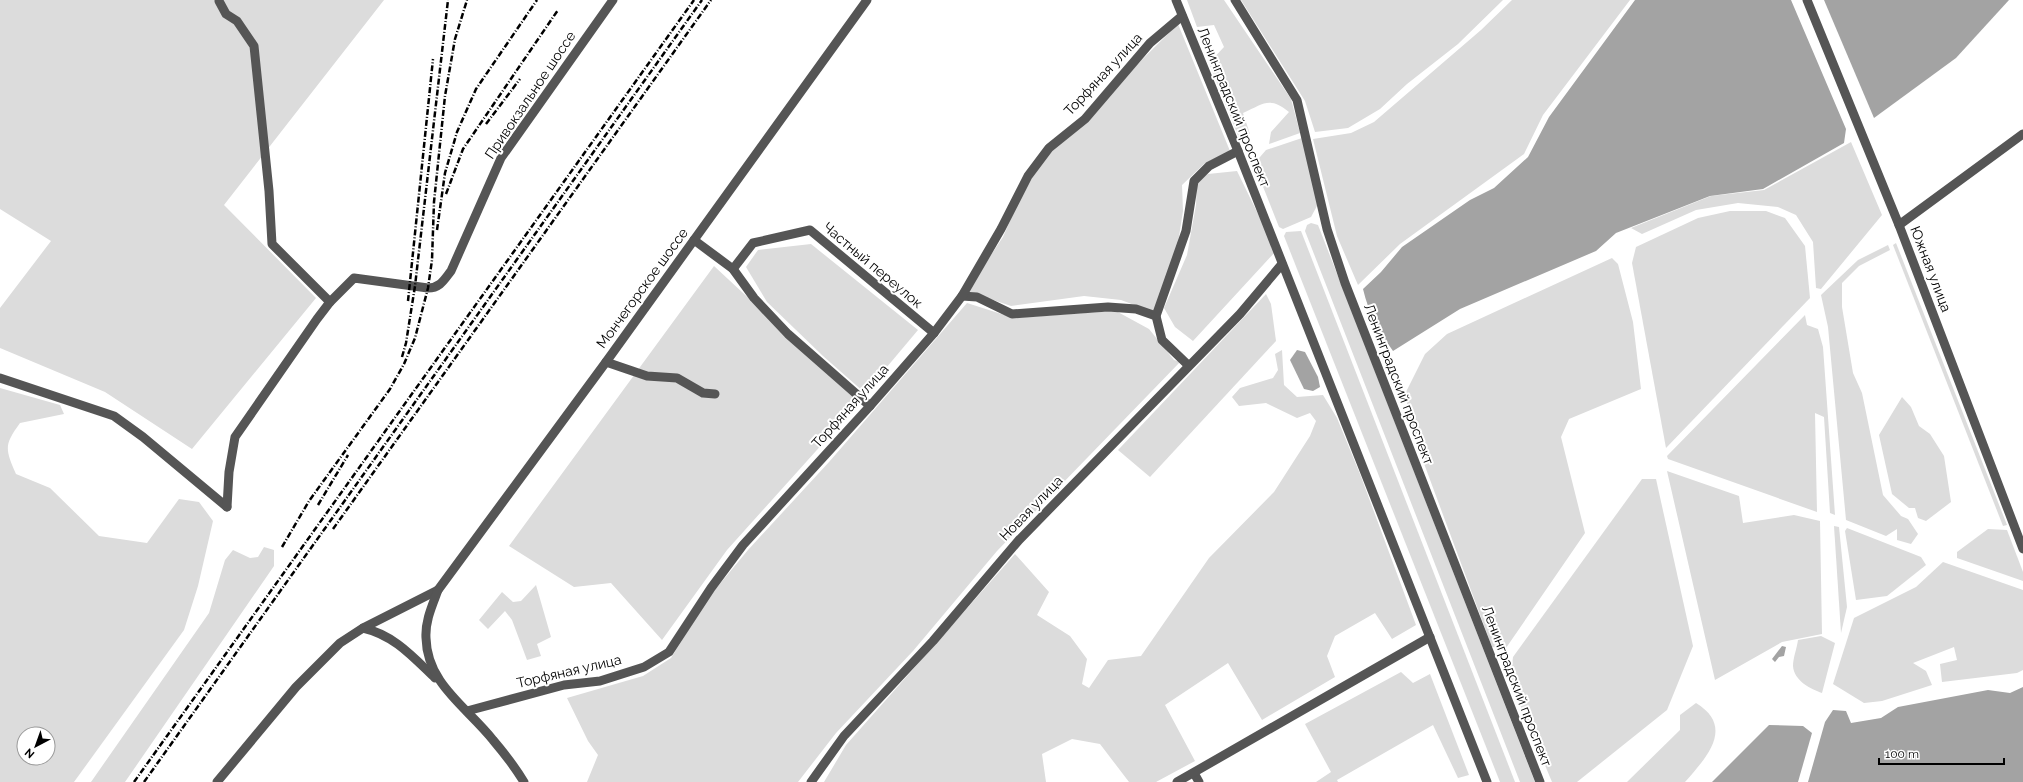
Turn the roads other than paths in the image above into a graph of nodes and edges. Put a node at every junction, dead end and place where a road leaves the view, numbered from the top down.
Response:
1 (613, 0) edge
2 (867, 0) edge
3 (1176, 0) edge
4 (1235, 0) edge
5 (1807, 0) edge
6 (219, 1) dead end
7 (1182, 16) junction
8 (2023, 134) edge
9 (1238, 151) junction
10 (1899, 225) junction
11 (694, 240) junction
12 (1282, 264) junction
13 (733, 269) junction
14 (962, 296) junction
15 (330, 302) junction
16 (1156, 316) junction
17 (934, 333) junction
18 (606, 362) junction
19 (1188, 366) junction
20 (0, 378) edge
21 (715, 394) dead end
22 (870, 406) junction
23 (2023, 549) edge
24 (438, 590) junction
25 (363, 628) junction
26 (1430, 637) junction
27 (439, 682) junction
28 (467, 711) junction
29 (1194, 773) junction
30 (1486, 780) edge
31 (217, 782) edge
32 (524, 782) edge
33 (811, 782) edge
34 (1177, 782) edge
35 (1199, 782) edge
36 (1476, 782) edge
37 (1540, 782) edge

1 - 15 street, Привокзальное шоссе
2 - 11 street, Мончегорское шоссе
3 - 7 street, Ленинградский проспект
4 - 37 street, Ленинградский проспект
5 - 10 street, Южная улица
6 - 15 street
7 - 9 street, Ленинградский проспект
7 - 14 street, Торфяная улица
8 - 10 street
9 - 12 street, Ленинградский проспект
9 - 16 street
10 - 23 street, Южная улица
11 - 13 street
11 - 18 street, Мончегорское шоссе
12 - 19 street, Новая улица
12 - 26 street, Ленинградский проспект
13 - 17 street, Частный переулок
13 - 22 street
14 - 16 street
14 - 17 street, Торфяная улица
15 - 20 street
16 - 19 street
17 - 22 street, Торфяная улица
18 - 21 street
18 - 24 street, Мончегорское шоссе
19 - 33 street, Новая улица
22 - 28 street, Торфяная улица
24 - 25 street
24 - 27 street
25 - 27 street
25 - 31 street
26 - 29 street
26 - 30 street, Ленинградский проспект
27 - 28 street
28 - 32 street
29 - 34 street
29 - 35 street
30 - 36 street

